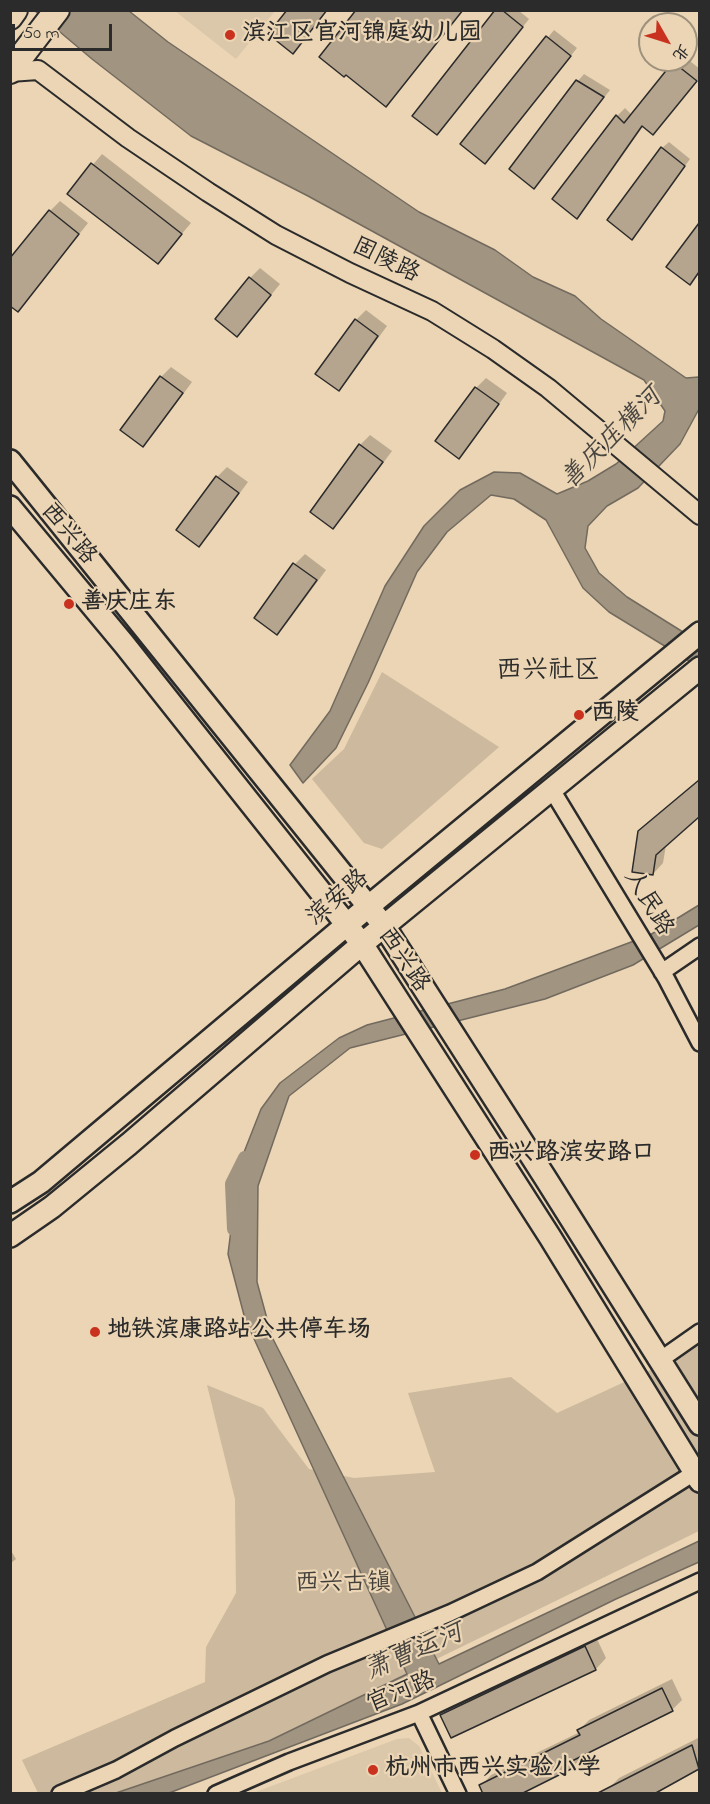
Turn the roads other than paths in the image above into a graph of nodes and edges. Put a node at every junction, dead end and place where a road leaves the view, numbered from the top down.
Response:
1 (15, 10) edge
2 (10, 17) edge
3 (50, 20) edge
4 (38, 70) junction
5 (10, 71) edge
6 (10, 460) edge
7 (10, 507) edge
8 (699, 515) edge
9 (699, 633) edge
10 (699, 668) edge
11 (552, 790) junction
12 (369, 906) junction
13 (346, 926) junction
14 (384, 926) junction
15 (362, 944) junction
16 (699, 946) edge
17 (662, 972) junction
18 (699, 1043) edge
19 (10, 1202) edge
20 (10, 1236) edge
21 (699, 1332) edge
22 (660, 1360) junction
23 (699, 1424) edge
24 (697, 1477) edge
25 (699, 1581) edge
26 (418, 1713) junction
27 (60, 1794) edge
28 (216, 1794) edge
29 (458, 1794) edge

1 - 2 main road
3 - 4 street
3 - 5 main road
4 - 5 street
4 - 8 street, 固陵路
6 - 12 main road, 西兴路
7 - 13 main road, 西兴路
9 - 12 main road, 滨安路
10 - 11 main road, 滨安路
11 - 14 main road, 滨安路
11 - 17 street, 人民路
12 - 13 main road, 滨安路
12 - 14 main road, 西兴路
13 - 15 main road, 西兴路
13 - 19 main road, 滨安路
14 - 15 main road, 滨安路
14 - 22 main road, 西兴路
15 - 20 main road, 滨安路
15 - 24 main road, 西兴路
16 - 17 street
17 - 18 street, 人民路
21 - 22 street
22 - 23 main road, 西兴路
24 - 27 street
25 - 26 street, 官河路
26 - 28 street, 官河路
26 - 29 street

